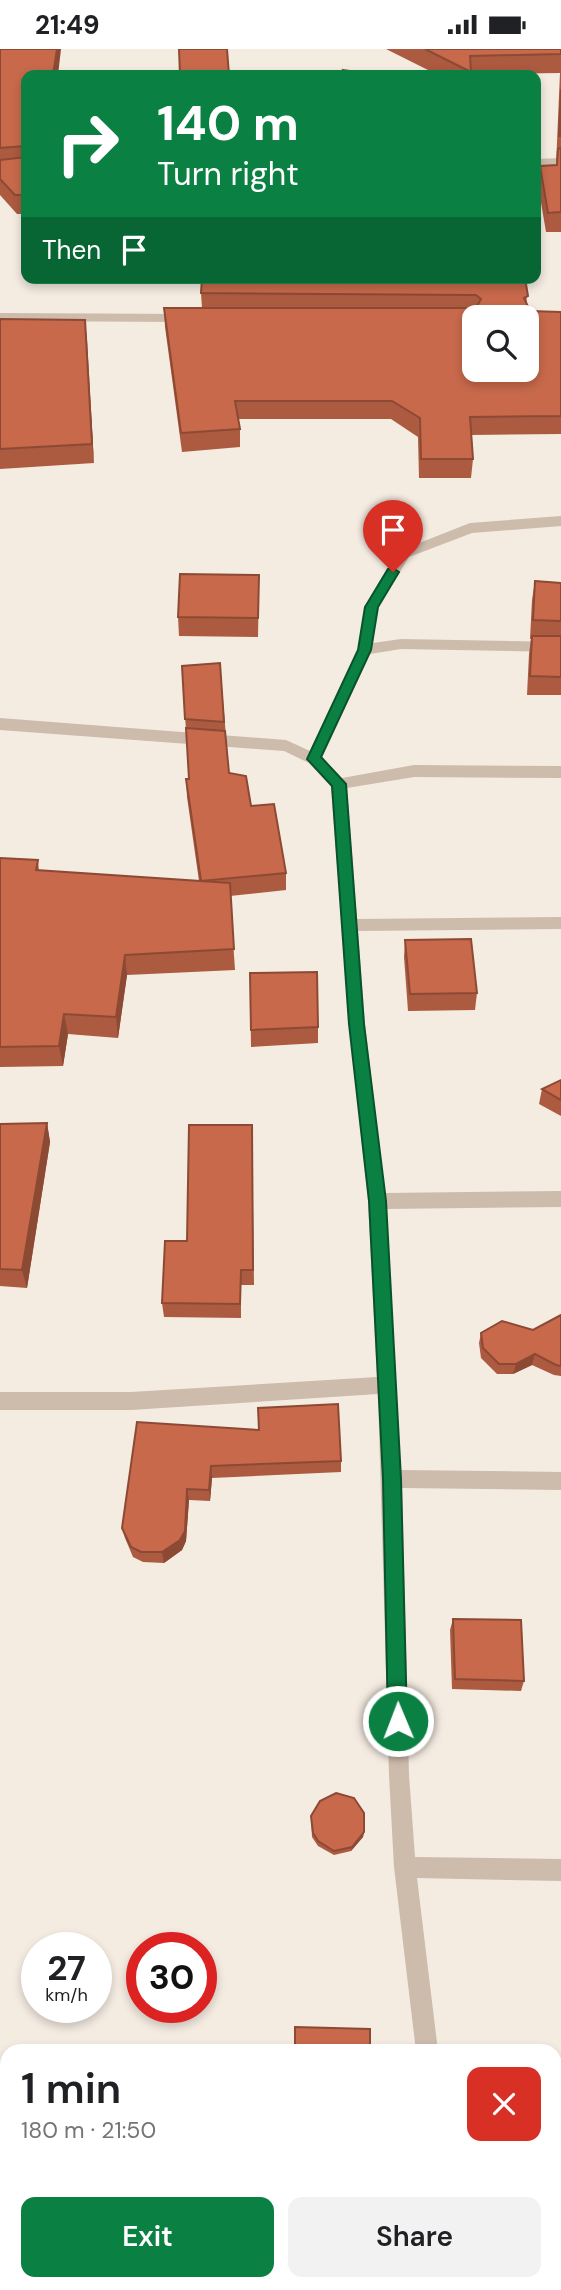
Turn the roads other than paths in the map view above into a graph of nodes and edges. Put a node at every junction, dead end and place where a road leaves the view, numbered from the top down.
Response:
1 (541, 162) edge
2 (561, 162) edge
3 (0, 317) edge
4 (195, 318) edge
5 (561, 521) edge
6 (561, 647) edge
7 (365, 650) junction
8 (0, 724) edge
9 (314, 759) junction
10 (561, 772) edge
11 (339, 784) junction
12 (561, 923) edge
13 (349, 925) junction
14 (561, 1199) edge
15 (377, 1201) junction
16 (385, 1385) junction
17 (0, 1401) edge
18 (392, 1479) junction
19 (561, 1481) edge
20 (405, 1867) junction
21 (561, 1870) edge
22 (426, 2044) edge

1 - 2 street
3 - 4 street
5 - 7 street
6 - 7 street
7 - 9 street
8 - 9 street
9 - 11 street
10 - 11 street
11 - 13 street
12 - 13 street
13 - 15 street
14 - 15 street
15 - 16 street
16 - 17 street
16 - 18 street
18 - 19 street
18 - 20 street
20 - 21 street
20 - 22 street

